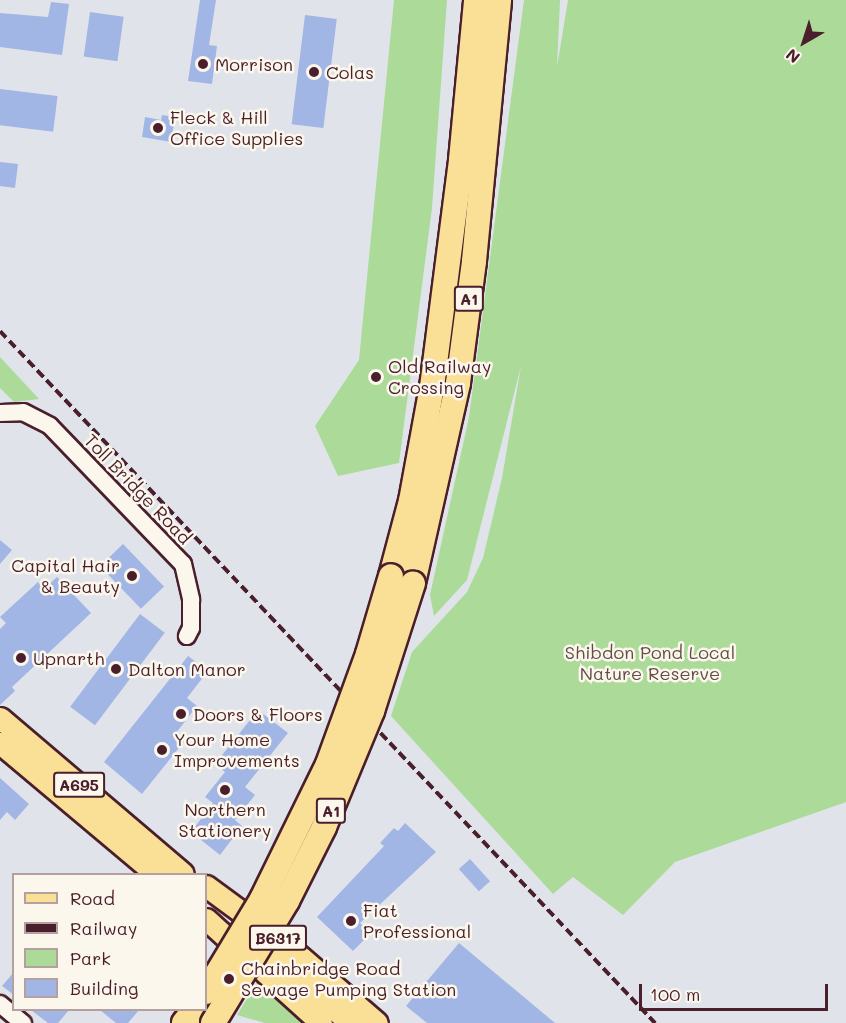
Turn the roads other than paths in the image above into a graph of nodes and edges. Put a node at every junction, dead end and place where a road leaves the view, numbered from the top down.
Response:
1 (466, 0) edge
2 (476, 0) edge
3 (500, 3) edge
4 (470, 59) junction
5 (0, 413) edge
6 (187, 636) dead end
7 (0, 718) edge
8 (0, 743) edge
9 (158, 852) junction
10 (155, 873) edge
11 (182, 873) edge
12 (188, 873) edge
13 (207, 887) edge
14 (207, 895) edge
15 (207, 920) edge
16 (207, 990) edge
17 (0, 1004) edge
18 (193, 1011) edge
19 (22, 1023) edge
20 (184, 1023) edge
21 (213, 1023) edge
22 (321, 1023) edge
23 (350, 1023) edge
24 (377, 1023) edge

1 - 4 highway
2 - 4 highway, A1
3 - 21 highway, A1, bridge
4 - 16 highway, A1, bridge
5 - 6 street, Toll Bridge Road
7 - 9 main road, A695
8 - 10 main road, A695
9 - 11 main road, A695
9 - 12 main road
13 - 24 main road, B6317
14 - 23 main road
15 - 22 main road
17 - 19 street
18 - 20 highway

